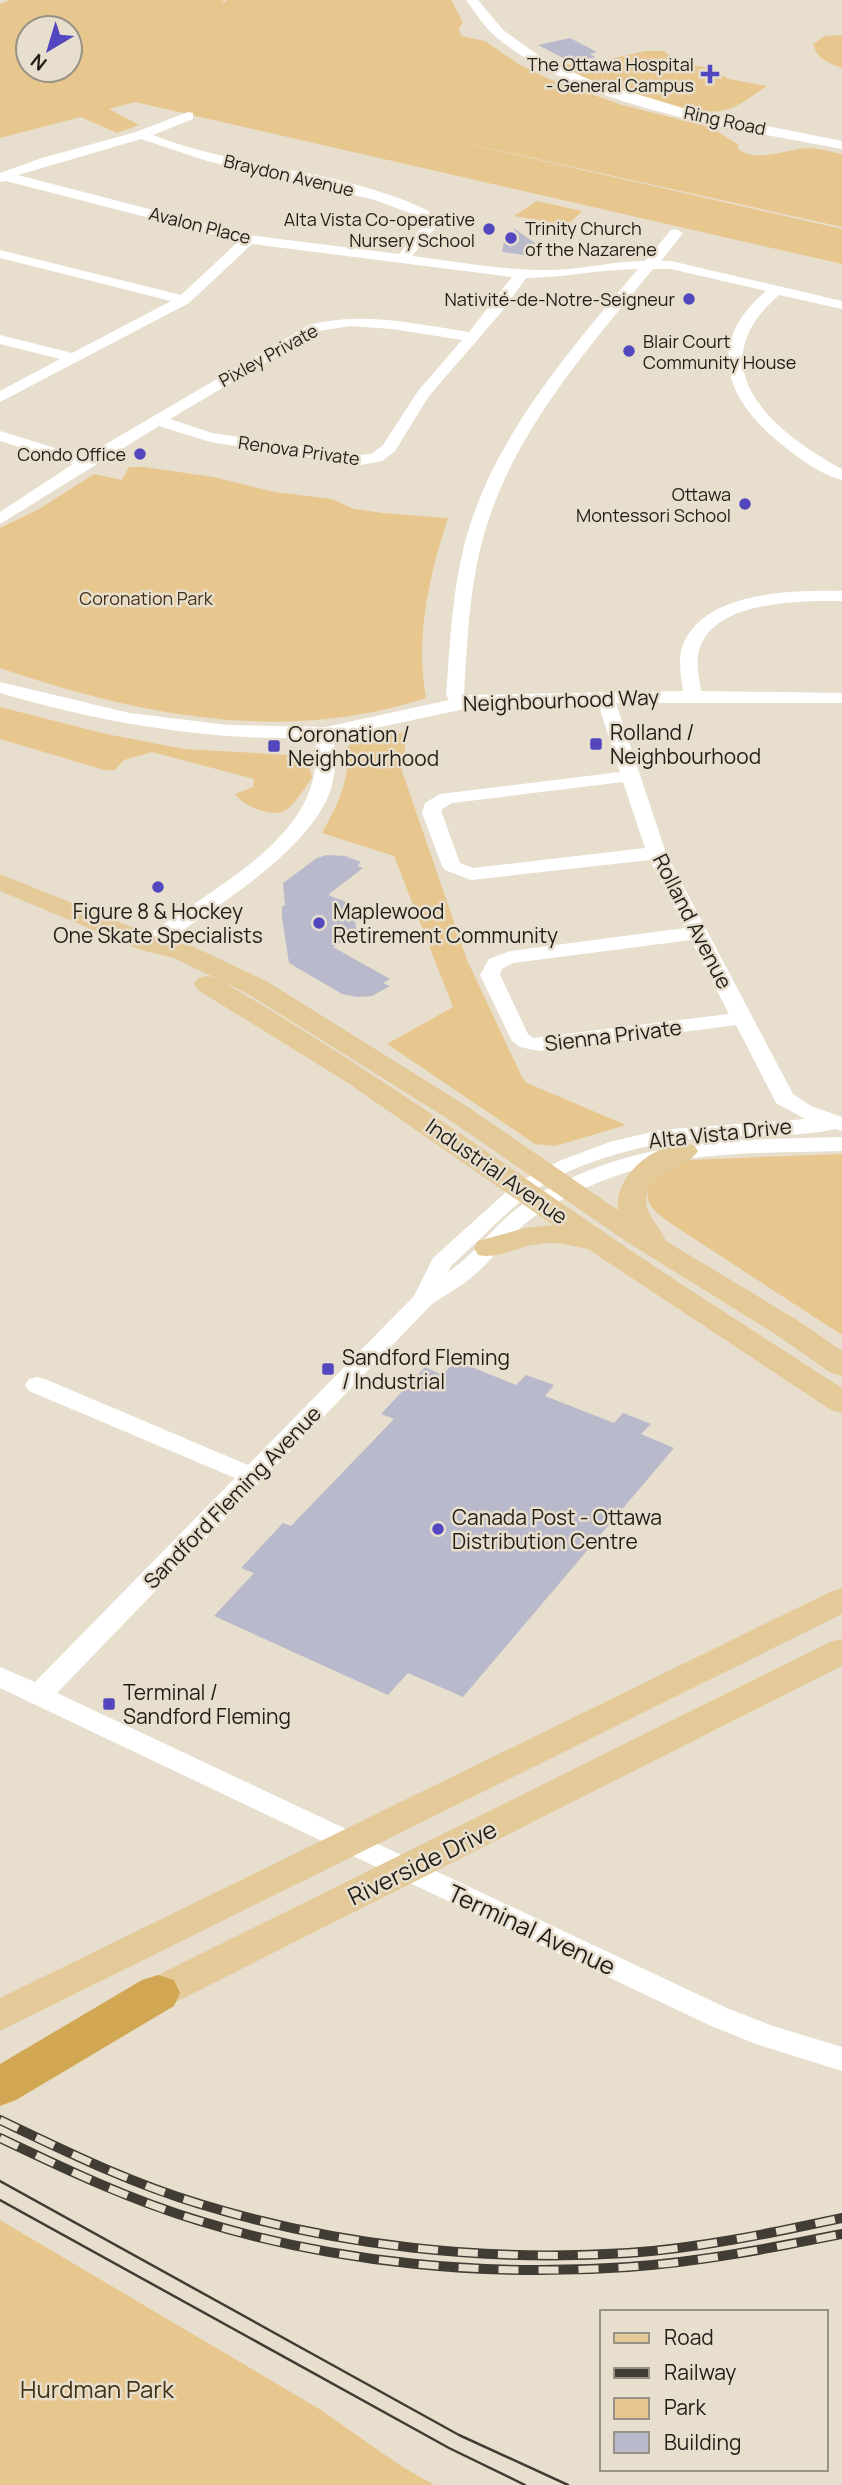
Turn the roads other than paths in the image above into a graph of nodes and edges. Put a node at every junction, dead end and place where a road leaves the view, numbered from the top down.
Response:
1 (472, 0) edge
2 (188, 116) dead end
3 (141, 135) junction
4 (842, 145) edge
5 (2, 177) edge
6 (676, 233) dead end
7 (249, 239) junction
8 (0, 254) edge
9 (403, 257) junction
10 (648, 264) junction
11 (522, 274) junction
12 (776, 290) junction
13 (184, 300) junction
14 (842, 305) edge
15 (472, 337) junction
16 (0, 338) edge
17 (73, 358) junction
18 (0, 397) edge
19 (157, 420) junction
20 (0, 436) edge
21 (85, 463) junction
22 (842, 475) edge
23 (0, 519) edge
24 (842, 596) edge
25 (0, 687) edge
26 (693, 696) junction
27 (606, 698) junction
28 (842, 698) edge
29 (459, 702) junction
30 (323, 732) junction
31 (630, 776) junction
32 (656, 853) junction
33 (0, 882) edge
34 (696, 933) junction
35 (150, 944) junction
36 (743, 1018) junction
37 (784, 1098) junction
38 (842, 1124) edge
39 (745, 1129) junction
40 (842, 1144) edge
41 (684, 1151) junction
42 (546, 1188) junction
43 (603, 1245) junction
44 (489, 1248) junction
45 (685, 1266) junction
46 (425, 1298) junction
47 (770, 1358) junction
48 (842, 1366) edge
49 (37, 1385) dead end
50 (842, 1403) edge
51 (842, 1419) edge
52 (252, 1476) junction
53 (842, 1589) edge
54 (842, 1600) edge
55 (804, 1618) junction
56 (842, 1651) edge
57 (0, 1677) edge
58 (39, 1695) junction
59 (158, 1993) junction
60 (0, 2015) edge
61 (842, 2059) edge
62 (0, 2068) edge
63 (0, 2087) edge

1 - 4 street, Ring Road
2 - 3 street
3 - 5 street
3 - 9 street, Braydon Avenue
5 - 7 street, Avalon Place
6 - 10 street
7 - 9 street, Avalon Place
7 - 13 street
8 - 13 street
9 - 11 street, Avalon Place
10 - 11 street, Avalon Place
10 - 12 street, Avalon Place
10 - 29 street
11 - 15 street, Renova Private
12 - 14 street, Avalon Place
12 - 22 street
13 - 17 street
15 - 19 street, Pixley Private
15 - 19 street, Renova Private
16 - 17 street
17 - 18 street
19 - 21 street, Pixley Private
20 - 21 street
21 - 23 street, Pixley Private
24 - 26 street
25 - 30 street, Neighbourhood Way
26 - 27 street, Neighbourhood Way
26 - 28 street, Neighbourhood Way
27 - 29 street, Neighbourhood Way
27 - 31 street, Rolland Avenue
29 - 30 street, Neighbourhood Way
30 - 35 street
31 - 32 street, Rolland Avenue
31 - 32 street
32 - 34 street, Rolland Avenue
33 - 35 main road, Industrial Avenue
34 - 36 street, Rolland Avenue
34 - 36 street, Sienna Private
35 - 42 main road, Industrial Avenue
36 - 37 street, Rolland Avenue
37 - 38 street
37 - 39 street
38 - 39 street, Alta Vista Drive
39 - 42 street, Alta Vista Drive
40 - 41 street, Alta Vista Drive
41 - 42 street, Alta Vista Drive
41 - 45 main road
42 - 43 main road, Industrial Avenue
42 - 44 street, Sandford Fleming Avenue
42 - 45 main road, Industrial Avenue
42 - 46 street, Sandford Fleming Avenue
43 - 44 main road
43 - 47 main road, Industrial Avenue
44 - 46 street, Sandford Fleming Avenue
45 - 48 main road, Industrial Avenue
46 - 52 street, Sandford Fleming Avenue
47 - 50 main road, Industrial Avenue
47 - 51 main road
49 - 52 street
52 - 58 street, Sandford Fleming Avenue
53 - 55 main road
54 - 55 main road
55 - 60 main road
56 - 59 main road, Riverside Drive
57 - 58 street, Terminal Avenue
58 - 61 street, Terminal Avenue
59 - 62 main road, Riverside Drive
59 - 63 highway

